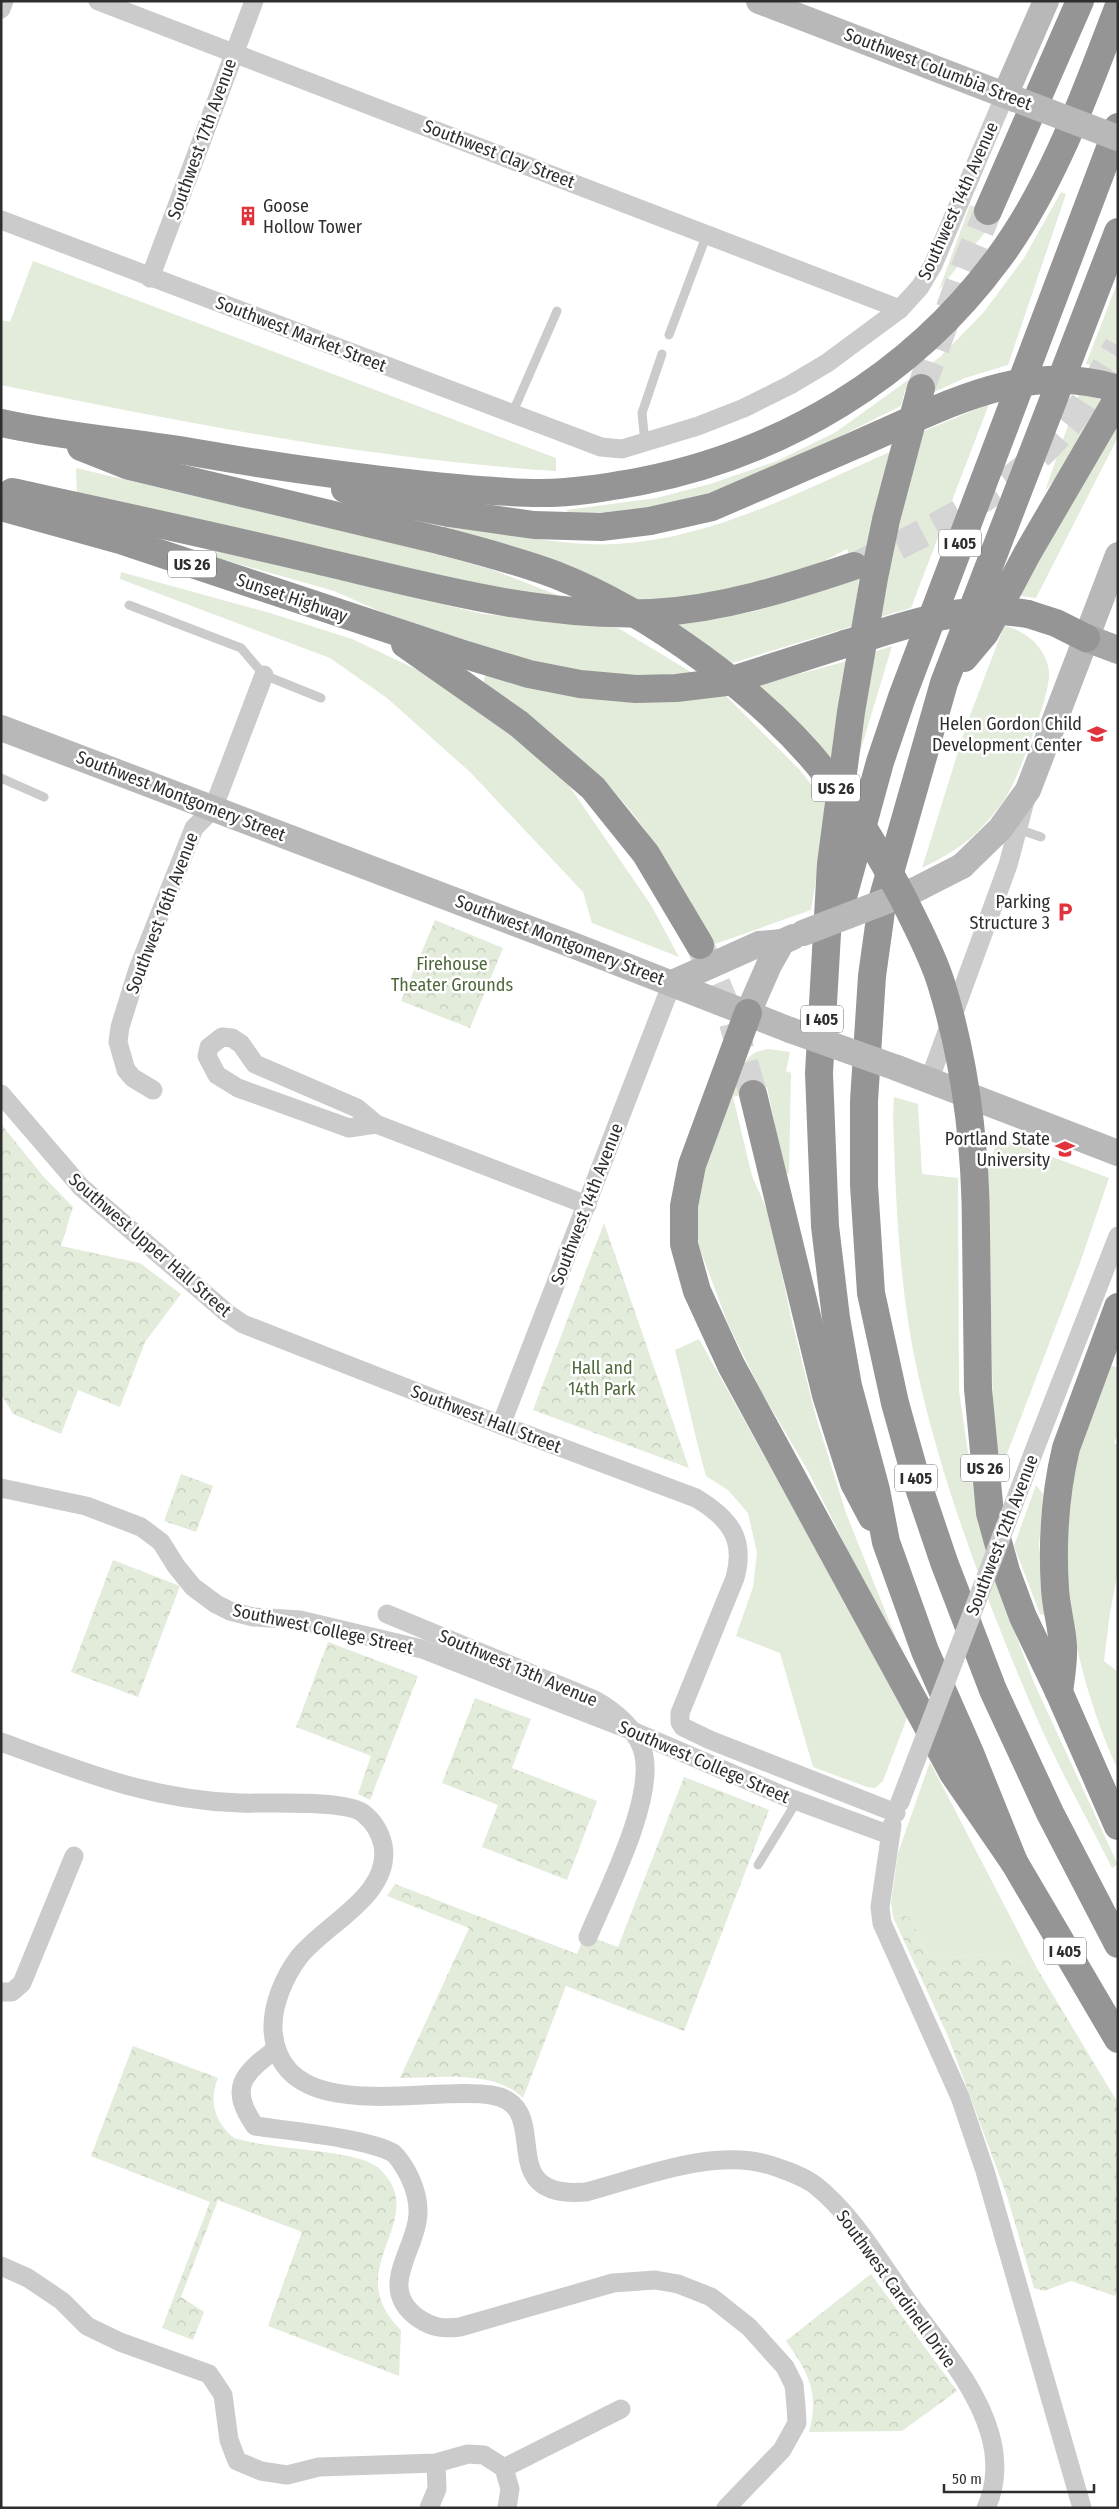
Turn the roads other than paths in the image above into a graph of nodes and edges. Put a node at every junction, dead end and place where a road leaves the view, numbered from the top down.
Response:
1 (4, 1) edge
2 (98, 1) edge
3 (254, 1) edge
4 (759, 1) edge
5 (1046, 1) edge
6 (1080, 1) edge
7 (1118, 8) edge
8 (1, 9) edge
9 (234, 53) junction
10 (1010, 97) junction
11 (1118, 128) edge
12 (1118, 138) edge
13 (988, 211) tunnel mouth
14 (1, 220) edge
15 (1118, 232) edge
16 (707, 234) junction
17 (150, 278) junction
18 (900, 308) junction
19 (557, 311) dead end
20 (668, 336) dead end
21 (662, 354) dead end
22 (921, 388) tunnel mouth
23 (1118, 389) edge
24 (1118, 398) edge
25 (512, 414) junction
26 (1, 423) edge
27 (43, 432) junction
28 (645, 443) junction
29 (600, 447) joint
30 (302, 472) junction
31 (1, 490) edge
32 (1, 507) edge
33 (1118, 555) edge
34 (854, 566) tunnel mouth
35 (129, 605) dead end
36 (381, 628) junction
37 (1086, 638) junction
38 (1118, 650) edge
39 (264, 675) junction
40 (944, 683) junction
41 (321, 698) dead end
42 (1, 728) edge
43 (1, 778) edge
44 (1028, 790) junction
45 (44, 797) dead end
46 (213, 809) junction
47 (1018, 829) junction
48 (1041, 837) dead end
49 (792, 938) junction
50 (700, 945) tunnel mouth
51 (826, 965) junction
52 (672, 983) junction
53 (748, 1013) junction
54 (929, 1081) junction
55 (153, 1090) dead end
56 (1, 1094) edge
57 (753, 1094) tunnel mouth
58 (376, 1124) junction
59 (1118, 1153) edge
60 (587, 1205) junction
61 (1118, 1236) edge
62 (1118, 1307) edge
63 (243, 1324) joint
64 (501, 1425) junction
65 (1, 1488) edge
66 (886, 1542) junction
67 (387, 1614) dead end
68 (1059, 1692) junction
69 (680, 1722) joint
70 (630, 1730) junction
71 (1, 1742) edge
72 (797, 1801) junction
73 (898, 1807) junction
74 (1118, 1826) edge
75 (890, 1835) junction
76 (74, 1856) dead end
77 (1014, 1862) junction
78 (758, 1866) dead end
79 (588, 1937) dead end
80 (1118, 1944) edge
81 (7, 1992) edge
82 (1118, 2039) edge
83 (276, 2049) junction
84 (1, 2266) edge
85 (621, 2409) dead end
86 (436, 2463) junction
87 (504, 2468) junction
88 (429, 2508) edge
89 (507, 2508) edge
90 (726, 2508) edge
91 (986, 2508) edge
92 (1082, 2508) edge

1 - 8 street
2 - 9 street, Southwest Clay Street
3 - 9 street, Southwest 17th Avenue
4 - 10 street, Southwest Columbia Street
5 - 10 street, Southwest 14th Avenue
6 - 13 highway
7 - 30 highway
9 - 16 street, Southwest Clay Street
9 - 17 street, Southwest 17th Avenue
10 - 12 street, Southwest Columbia Street, bridge
10 - 18 street, Southwest 14th Avenue
11 - 51 highway, I 405
14 - 17 street, Southwest Market Street
15 - 40 highway, I 405
16 - 18 street, Southwest Clay Street
16 - 20 lane
17 - 25 street, Southwest Market Street
18 - 28 street, Southwest 14th Avenue
19 - 25 lane
21 - 28 lane
22 - 51 highway
23 - 30 highway, bridge
24 - 40 highway
25 - 29 street, Southwest Market Street
26 - 27 highway, US 26
27 - 30 highway
27 - 68 highway, US 26, bridge
28 - 29 street, Southwest 14th Avenue
31 - 34 highway
32 - 36 highway, Sunset Highway / US 26
33 - 37 street
35 - 39 lane
36 - 37 highway, bridge
36 - 50 highway, US 26
37 - 38 main road
37 - 44 street
39 - 41 lane
39 - 46 street, Southwest 16th Avenue
40 - 80 highway, I 405
42 - 46 street, Southwest Montgomery Street
43 - 45 lane
44 - 47 street
44 - 49 street, bridge
46 - 52 street, Southwest Montgomery Street
46 - 55 street, Southwest 16th Avenue
47 - 48 lane
47 - 54 street
49 - 52 street
49 - 53 street
51 - 66 highway, I 405
52 - 53 street, Southwest Montgomery Street
52 - 60 street, Southwest 14th Avenue
53 - 54 street, Southwest Montgomery Street, bridge
53 - 77 highway
54 - 59 street, Southwest Montgomery Street
56 - 63 street, Southwest Upper Hall Street
57 - 66 highway
58 - 58 street
58 - 60 street
60 - 64 street, Southwest 14th Avenue
61 - 73 street, Southwest 12th Avenue, bridge
62 - 68 highway
63 - 64 street, Southwest Hall Street
64 - 69 street, Southwest Hall Street
65 - 70 street, Southwest College Street
66 - 77 highway, I 405
67 - 70 street, Southwest 13th Avenue
68 - 74 highway, US 26
69 - 73 street, Southwest College Street
70 - 72 street, Southwest College Street
70 - 79 street, Southwest 13th Avenue
71 - 83 street, Southwest Cardinell Drive
72 - 75 street, Southwest College Street
72 - 78 lane
73 - 75 street, Southwest 12th Avenue
75 - 92 street
76 - 81 street
77 - 82 highway, I 405
83 - 90 street
83 - 91 street, Southwest Cardinell Drive
84 - 86 street
85 - 87 street
86 - 87 street
86 - 88 street
87 - 89 street

